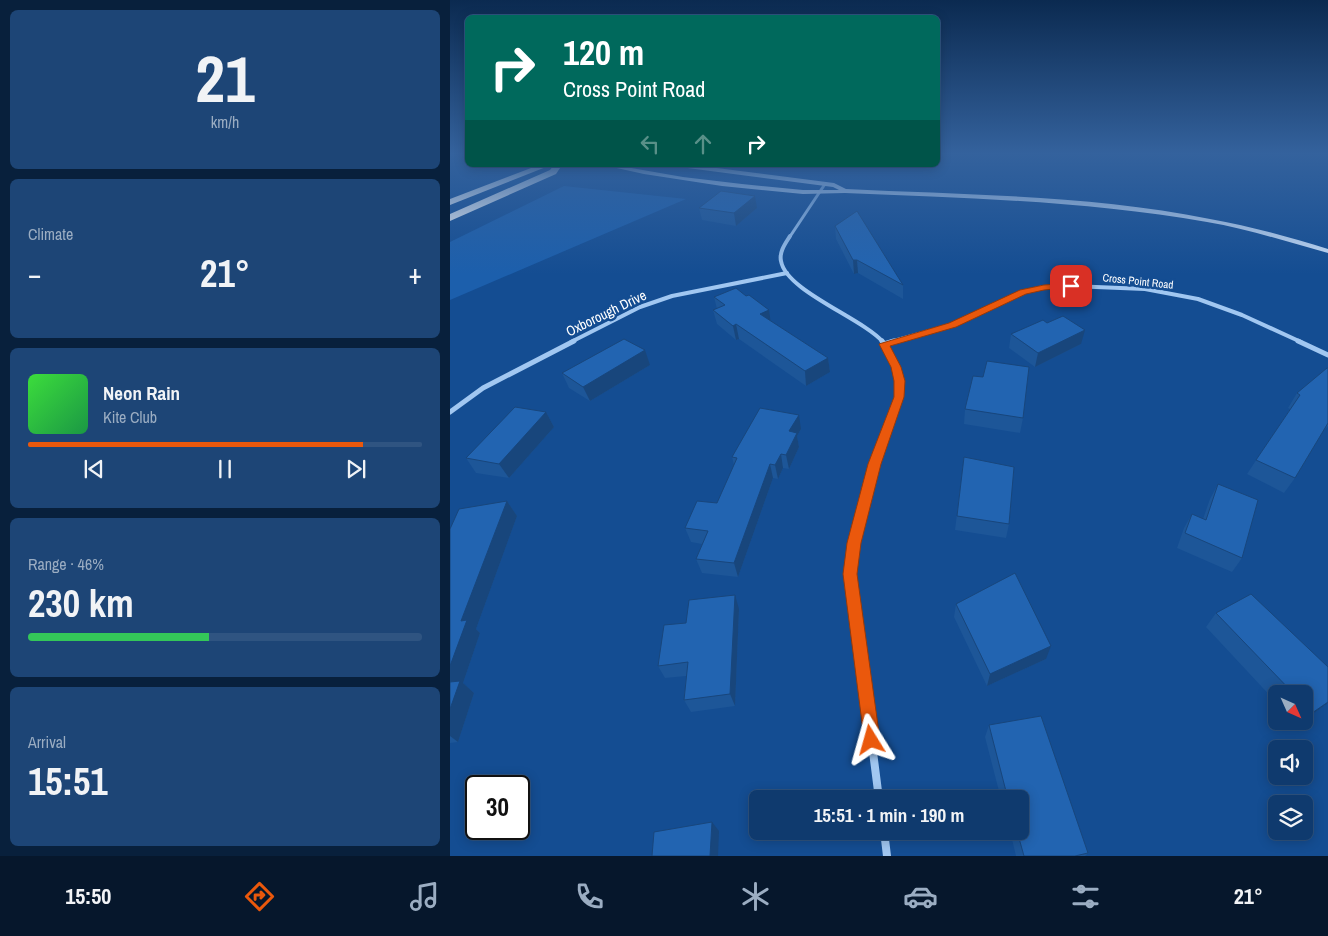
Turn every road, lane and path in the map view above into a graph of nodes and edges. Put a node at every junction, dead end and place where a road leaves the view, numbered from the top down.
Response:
1 (471, 194) edge
2 (504, 194) edge
3 (817, 194) edge
4 (903, 194) edge
5 (450, 202) edge
6 (450, 218) edge
7 (1328, 250) edge
8 (787, 273) junction
9 (884, 344) junction
10 (1328, 355) edge
11 (450, 412) edge
12 (879, 790) edge
13 (885, 840) edge
14 (887, 856) edge

1 - 5 highway
2 - 6 highway
3 - 8 street
4 - 7 main road
8 - 9 street
8 - 11 street, Oxborough Drive
9 - 10 street, Cross Point Road
9 - 12 street
13 - 14 street

